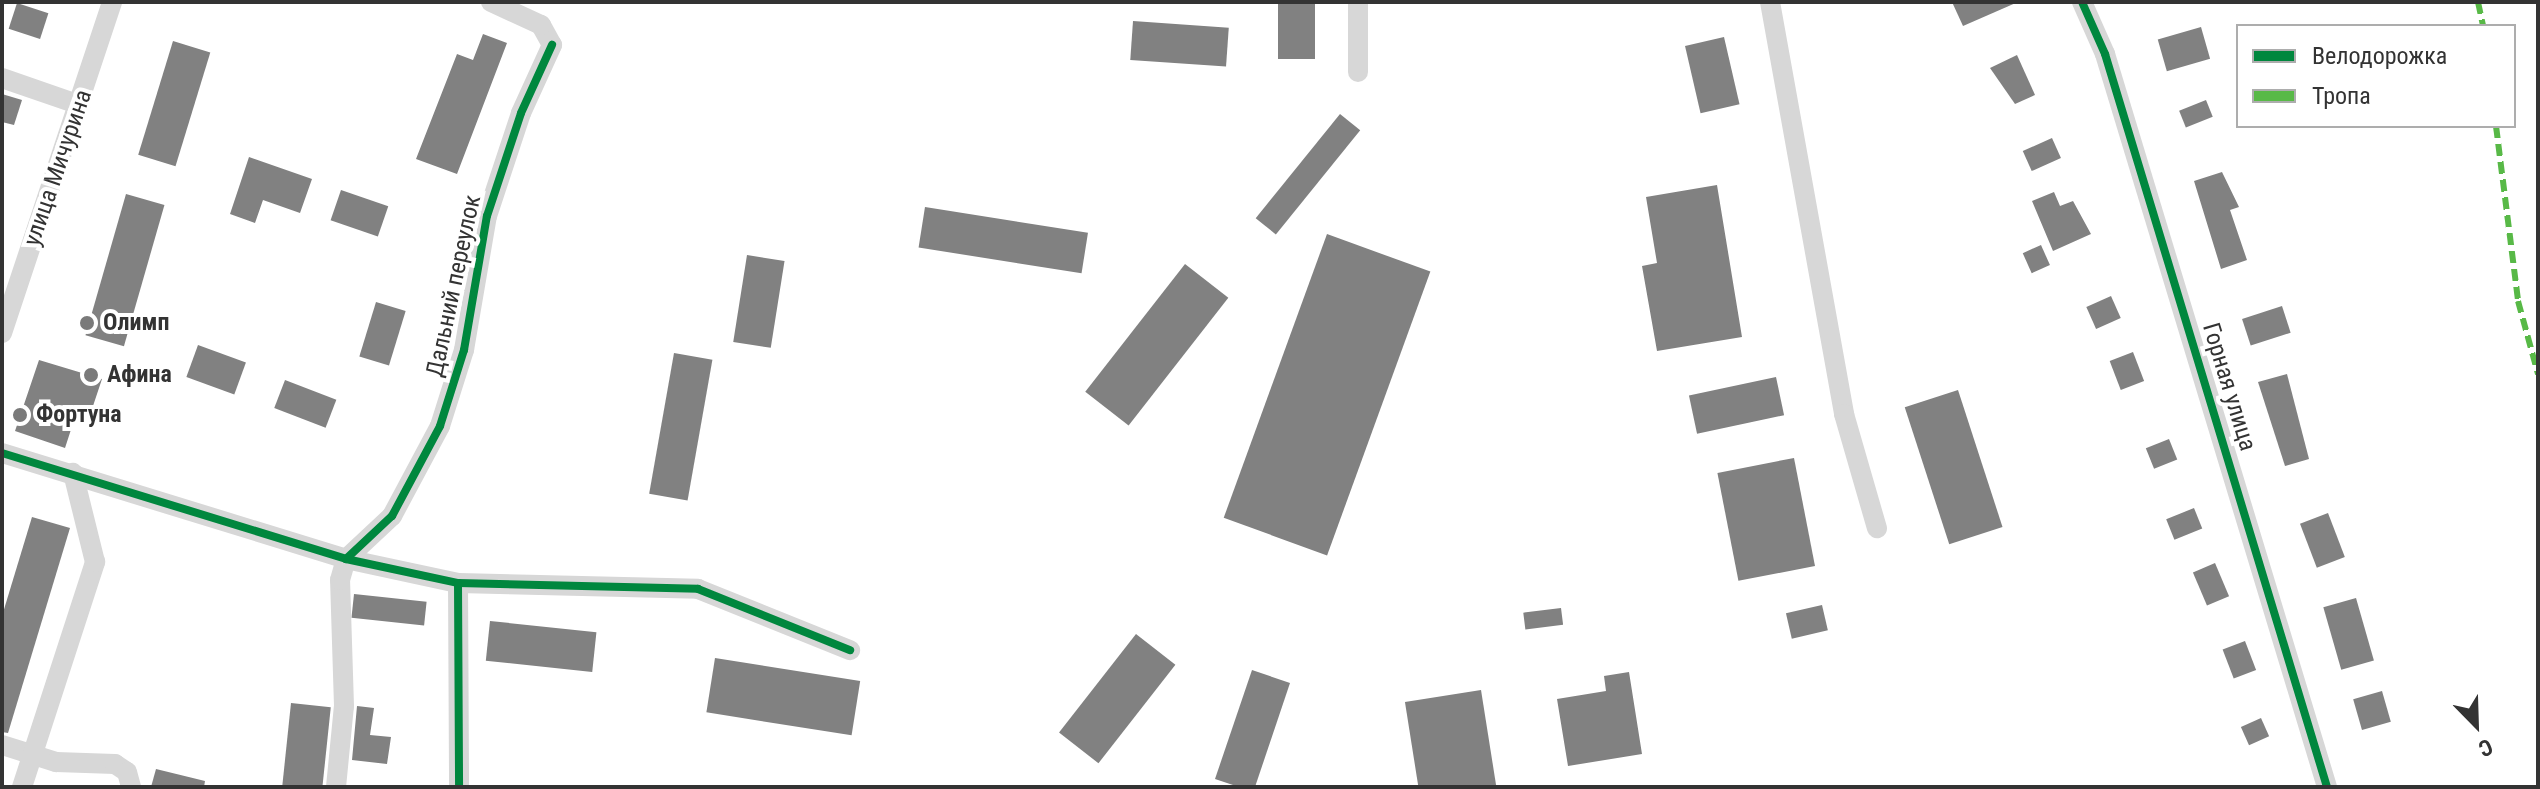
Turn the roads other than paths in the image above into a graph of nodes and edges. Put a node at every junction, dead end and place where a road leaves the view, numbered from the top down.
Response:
1 (112, 2) edge
2 (491, 2) edge
3 (1358, 2) edge
4 (1770, 2) edge
5 (2082, 2) edge
6 (1358, 72) dead end
7 (2, 78) edge
8 (80, 105) junction
9 (3, 324) edge
10 (2, 453) edge
11 (73, 473) junction
12 (1877, 528) dead end
13 (346, 559) junction
14 (458, 583) junction
15 (850, 650) dead end
16 (2, 745) edge
17 (32, 754) junction
18 (22, 787) edge
19 (131, 787) edge
20 (336, 787) edge
21 (459, 787) edge
22 (2327, 787) edge

1 - 8 street, улица Мичурина
2 - 13 street, Дальний переулок
3 - 6 street
4 - 12 street
5 - 22 street, Горная улица
7 - 8 street
8 - 9 street, улица Мичурина
10 - 11 street
11 - 13 street
11 - 17 street
13 - 14 street
13 - 20 street
14 - 15 street
14 - 21 street
16 - 17 street
17 - 18 street
17 - 19 street

